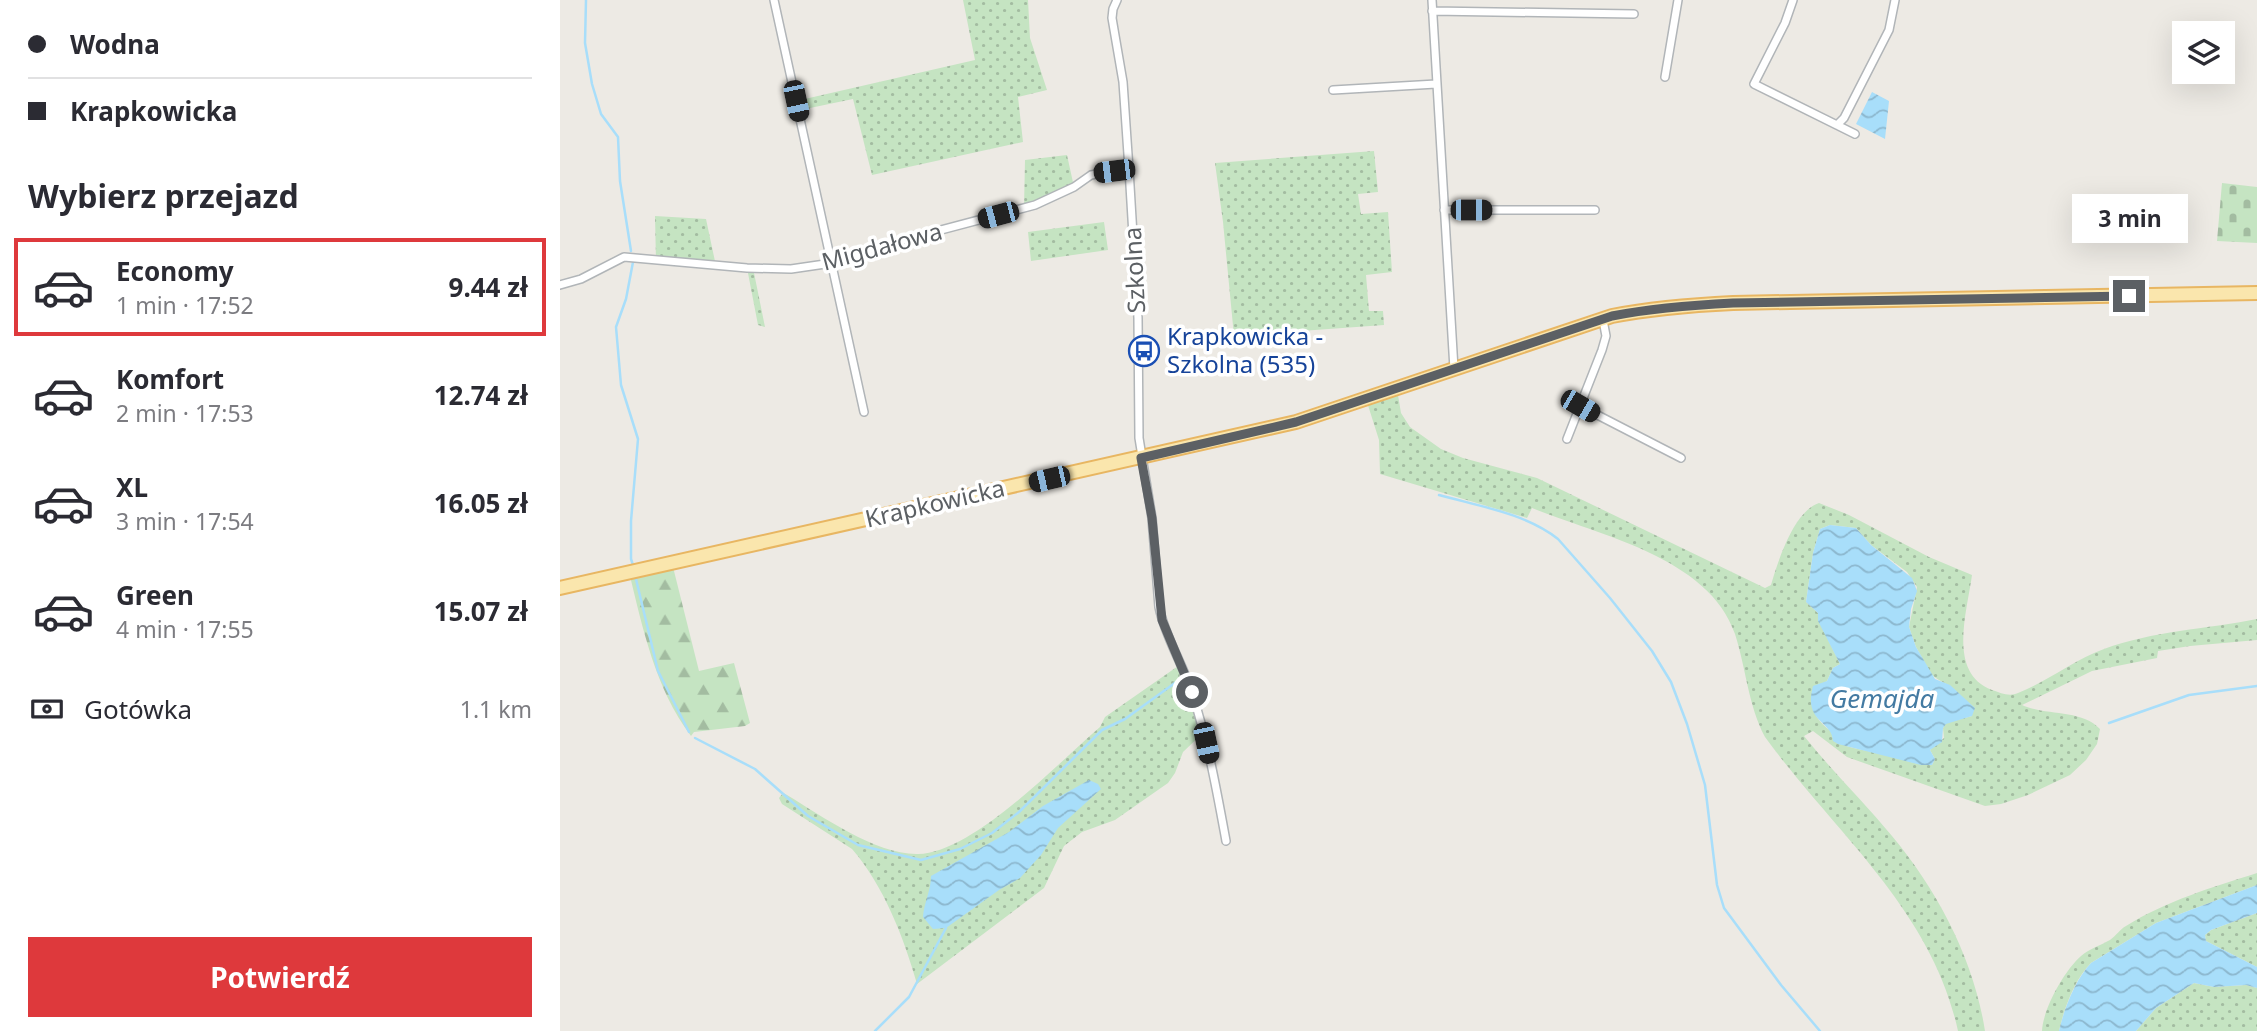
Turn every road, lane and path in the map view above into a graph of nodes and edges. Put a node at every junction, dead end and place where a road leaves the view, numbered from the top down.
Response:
1 (774, 0) edge
2 (1117, 0) edge
3 (1432, 0) edge
4 (1678, 0) edge
5 (1793, 0) edge
6 (1895, 0) edge
7 (1432, 11) junction
8 (1634, 14) dead end
9 (1665, 77) dead end
10 (1436, 84) junction
11 (1333, 90) dead end
12 (1837, 125) junction
13 (1855, 134) dead end
14 (1129, 169) junction
15 (1444, 210) junction
16 (1595, 211) dead end
17 (832, 263) junction
18 (560, 285) edge
19 (2257, 293) edge
20 (1603, 320) junction
21 (1454, 370) junction
22 (1580, 406) junction
23 (864, 412) dead end
24 (1567, 439) dead end
25 (1141, 458) junction
26 (1681, 458) dead end
27 (560, 588) edge
28 (1226, 841) dead end

1 - 17 street
2 - 14 street, Szkolna
3 - 7 street
4 - 9 street
5 - 12 street
6 - 12 street
7 - 8 street
7 - 10 street
10 - 11 street
10 - 15 street
12 - 13 street
14 - 17 street, Migdałowa
14 - 25 street, Szkolna
15 - 16 street
15 - 21 street
17 - 18 street, Migdałowa
17 - 23 street
19 - 20 main road, Krapkowicka
20 - 21 main road, Krapkowicka
20 - 22 street
21 - 25 main road, Krapkowicka
22 - 24 street
22 - 26 street
25 - 27 main road, Krapkowicka
25 - 28 street, Szkolna

